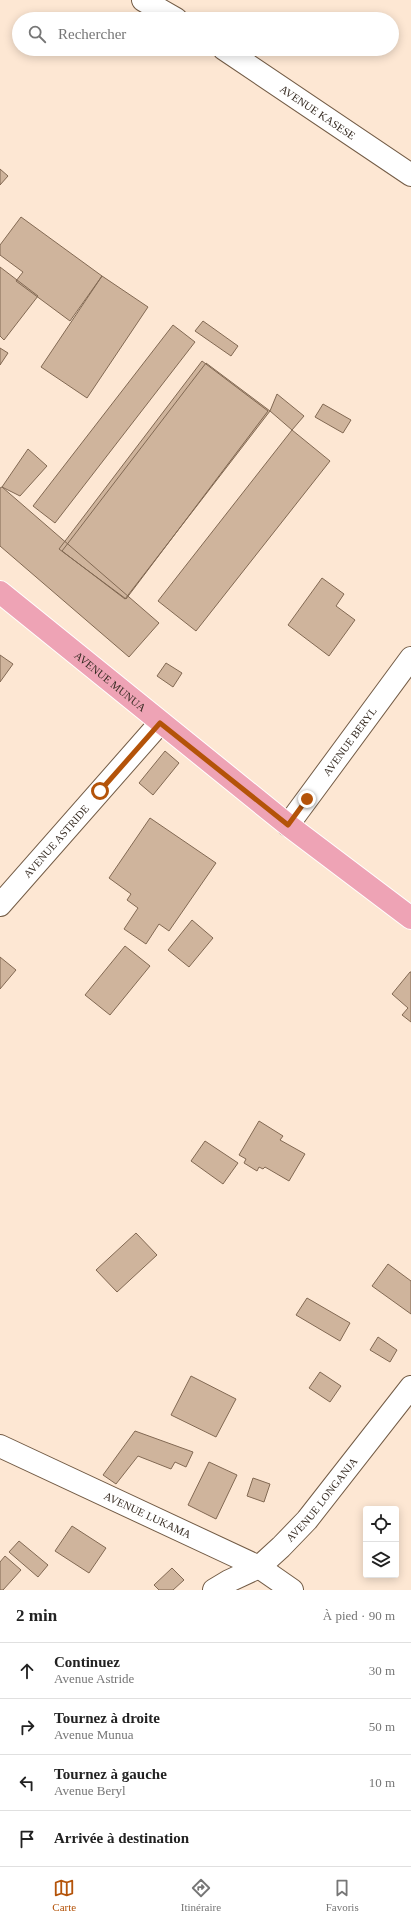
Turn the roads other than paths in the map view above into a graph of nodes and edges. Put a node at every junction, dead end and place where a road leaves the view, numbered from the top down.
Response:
1 (142, 0) edge
2 (163, 12) edge
3 (234, 56) edge
4 (411, 175) edge
5 (0, 592) edge
6 (411, 658) edge
7 (160, 723) junction
8 (288, 825) junction
9 (0, 905) edge
10 (411, 918) edge
11 (411, 1387) edge
12 (0, 1446) edge
13 (259, 1568) junction
14 (214, 1590) edge
15 (292, 1590) edge

1 - 2 street
3 - 4 street, AVENUE KASESE
5 - 7 main road, AVENUE MUNUA
6 - 8 street, AVENUE BERYL
7 - 8 main road, AVENUE MUNUA
7 - 9 street, AVENUE ASTRIDE
8 - 10 main road, AVENUE MUNUA
11 - 13 street, AVENUE LONGANJA
12 - 13 street, AVENUE LUKAMA
13 - 14 street, AVENUE LONGANJA
13 - 15 street, AVENUE LUKAMA

